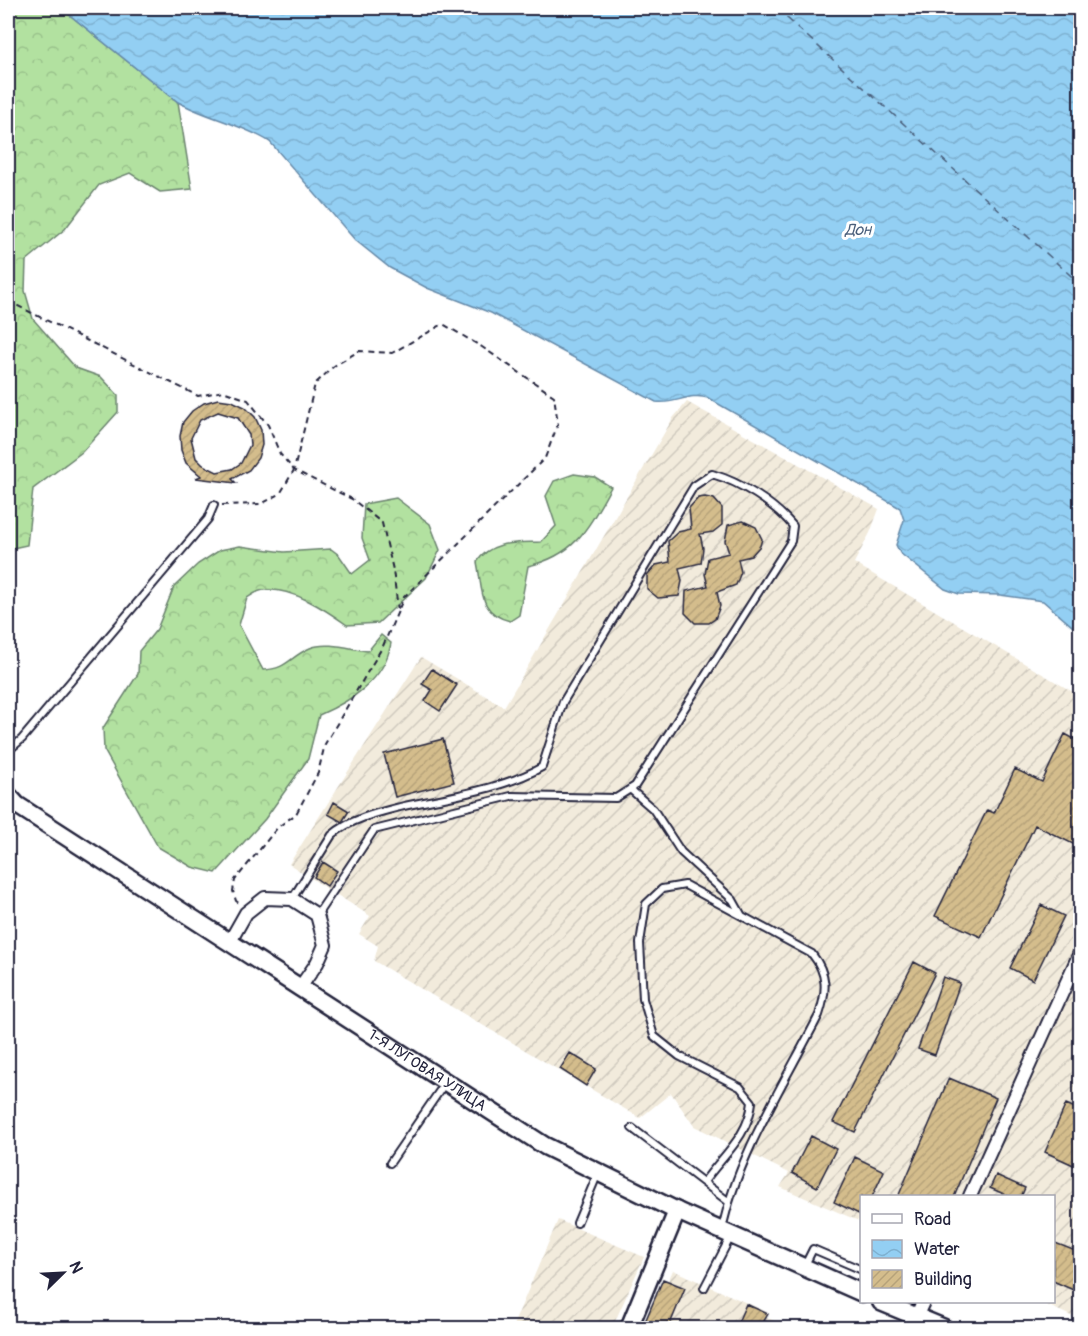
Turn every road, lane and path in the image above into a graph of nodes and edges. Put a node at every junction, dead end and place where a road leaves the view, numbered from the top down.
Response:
1 (8, 301) edge
2 (294, 470) junction
3 (214, 505) joint
4 (398, 612) junction
5 (8, 751) edge
6 (630, 789) junction
7 (11, 800) edge
8 (292, 899) junction
9 (251, 909) junction
10 (317, 915) junction
11 (742, 916) junction
12 (228, 943) junction
13 (1080, 954) edge
14 (299, 989) junction
15 (446, 1083) junction
16 (632, 1128) dead end
17 (390, 1163) dead end
18 (599, 1173) junction
19 (704, 1182) junction
20 (971, 1195) edge
21 (729, 1202) junction
22 (677, 1211) junction
23 (577, 1223) dead end
24 (727, 1233) junction
25 (804, 1268) junction
26 (860, 1270) edge
27 (704, 1288) dead end
28 (860, 1288) edge
29 (886, 1303) edge
30 (919, 1309) edge
31 (629, 1329) edge
32 (944, 1329) edge

1 - 2 path
2 - 3 path
2 - 4 path
2 - 4 path
3 - 5 lane
4 - 9 path
6 - 8 lane
6 - 10 lane
6 - 11 lane
7 - 12 main road, 1-Я ЛУГОВАЯ УЛИЦА
8 - 9 street
8 - 10 street
9 - 12 street
10 - 14 street
11 - 19 lane
11 - 21 lane
12 - 14 main road, 1-Я ЛУГОВАЯ УЛИЦА
13 - 20 street
14 - 15 main road, 1-Я ЛУГОВАЯ УЛИЦА
15 - 17 lane
15 - 18 main road, 1-Я ЛУГОВАЯ УЛИЦА
16 - 19 lane
18 - 22 main road, 1-Я ЛУГОВАЯ УЛИЦА
18 - 23 lane
19 - 21 lane
21 - 24 lane
22 - 24 main road, 1-Я ЛУГОВАЯ УЛИЦА
22 - 31 main road
24 - 25 main road, 1-Я ЛУГОВАЯ УЛИЦА
24 - 27 lane
25 - 26 lane
25 - 28 main road, 1-Я ЛУГОВАЯ УЛИЦА
29 - 30 main road
30 - 32 main road

